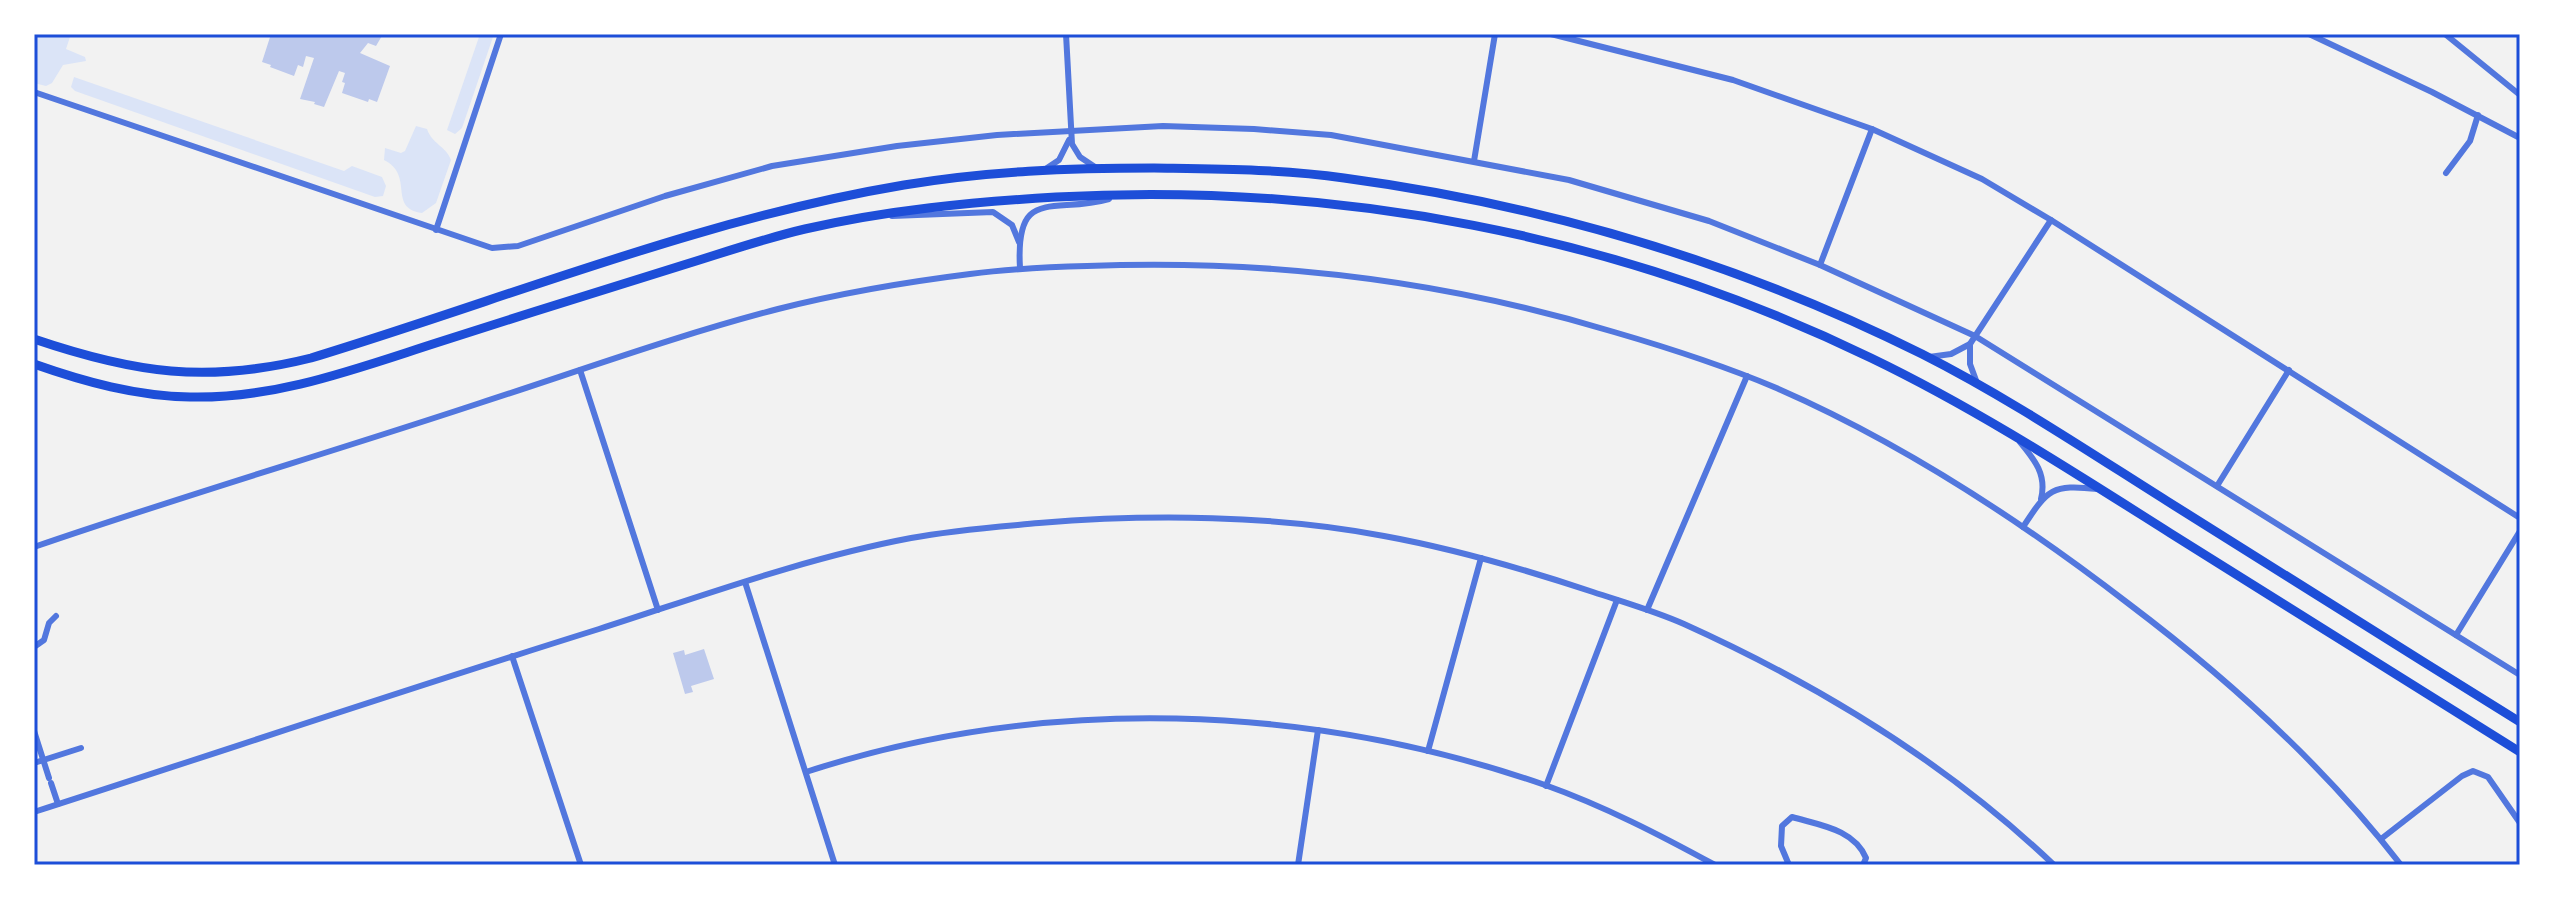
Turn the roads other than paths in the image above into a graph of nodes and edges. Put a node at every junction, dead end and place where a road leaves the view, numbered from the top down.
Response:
1 (501, 34) edge
2 (1066, 34) edge
3 (1495, 34) edge
4 (1551, 34) edge
5 (2309, 34) edge
6 (2445, 34) edge
7 (34, 92) edge
8 (2520, 95) edge
9 (2478, 115) junction
10 (1872, 129) junction
11 (1070, 134) junction
12 (2520, 138) edge
13 (1474, 161) junction
14 (1099, 168) junction
15 (1045, 170) junction
16 (2446, 173) dead end
17 (1123, 193) junction
18 (881, 214) junction
19 (2051, 220) junction
20 (436, 230) junction
21 (1019, 242) junction
22 (1820, 265) junction
23 (1020, 268) junction
24 (1975, 336) junction
25 (34, 339) edge
26 (1970, 344) junction
27 (1928, 357) junction
28 (34, 364) edge
29 (580, 370) junction
30 (2289, 370) junction
31 (1747, 376) junction
32 (1978, 385) junction
33 (2016, 436) junction
34 (2217, 486) junction
35 (2101, 490) junction
36 (2041, 499) junction
37 (2520, 518) edge
38 (2023, 527) junction
39 (2520, 531) edge
40 (34, 547) edge
41 (1481, 558) junction
42 (745, 582) junction
43 (1617, 600) junction
44 (658, 610) junction
45 (1647, 610) junction
46 (56, 616) dead end
47 (2456, 635) junction
48 (34, 647) edge
49 (512, 656) junction
50 (2520, 675) edge
51 (2520, 722) edge
52 (1318, 730) junction
53 (34, 731) edge
54 (81, 748) dead end
55 (1428, 751) junction
56 (2520, 752) edge
57 (43, 760) junction
58 (34, 763) edge
59 (806, 772) junction
60 (1546, 786) junction
61 (58, 804) junction
62 (34, 812) edge
63 (2520, 823) edge
64 (2381, 839) junction
65 (581, 865) edge
66 (835, 865) edge
67 (1298, 865) edge
68 (1715, 865) edge
69 (1789, 865) edge
70 (1863, 865) edge
71 (2054, 865) edge
72 (2401, 865) edge

1 - 20 street
2 - 11 street
3 - 13 street
4 - 10 street
5 - 9 street
6 - 8 street
7 - 20 street
9 - 12 street
9 - 16 street
10 - 19 street
10 - 22 street
11 - 13 street
11 - 14 street
11 - 15 street
11 - 20 street
13 - 22 street
14 - 15 main road
14 - 27 main road
15 - 25 main road
17 - 18 main road
17 - 21 street
17 - 33 main road
18 - 21 street
18 - 28 main road
19 - 24 street
19 - 30 street
21 - 23 street
22 - 24 street
23 - 29 street
23 - 31 street
24 - 26 street
24 - 34 street
26 - 27 street
26 - 32 street
27 - 32 main road
29 - 40 street
29 - 44 street
30 - 34 street
30 - 37 street
31 - 38 street
31 - 45 street
32 - 51 main road
33 - 35 main road
33 - 36 street
34 - 47 street
35 - 36 street
35 - 56 main road
36 - 38 street
38 - 64 street
39 - 47 street
41 - 42 street
41 - 43 street
41 - 55 street
42 - 44 street
42 - 59 street
43 - 45 street
43 - 60 street
44 - 49 street
45 - 71 street
46 - 48 street
47 - 50 street
49 - 61 street
49 - 65 street
52 - 55 street
52 - 59 street
52 - 67 street
53 - 57 street
54 - 57 street
55 - 60 street
57 - 58 street
57 - 61 street
59 - 66 street
60 - 68 street
61 - 62 street
63 - 64 street
64 - 72 street
69 - 70 street

